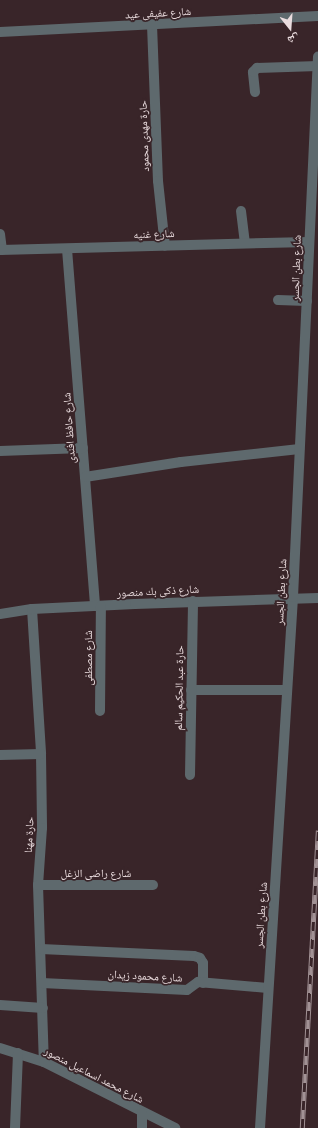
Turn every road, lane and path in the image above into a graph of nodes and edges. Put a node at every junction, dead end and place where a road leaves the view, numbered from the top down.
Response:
1 (318, 16) edge
2 (152, 25) junction
3 (0, 32) edge
4 (318, 57) edge
5 (318, 66) edge
6 (255, 92) dead end
7 (241, 211) dead end
8 (0, 234) edge
9 (309, 242) junction
10 (245, 243) junction
11 (165, 246) junction
12 (67, 248) junction
13 (1, 250) edge
14 (278, 300) dead end
15 (307, 301) junction
16 (83, 448) junction
17 (298, 449) junction
18 (0, 451) edge
19 (85, 477) junction
20 (293, 597) junction
21 (318, 598) edge
22 (193, 601) junction
23 (98, 606) junction
24 (32, 610) junction
25 (0, 614) edge
26 (191, 690) junction
27 (287, 690) junction
28 (100, 711) dead end
29 (42, 754) junction
30 (0, 755) edge
31 (190, 774) dead end
32 (38, 885) junction
33 (153, 885) dead end
34 (41, 949) junction
35 (42, 983) junction
36 (203, 983) junction
37 (268, 988) junction
38 (0, 1005) edge
39 (43, 1008) junction
40 (0, 1048) edge
41 (18, 1053) junction
42 (44, 1062) junction
43 (142, 1113) junction
44 (15, 1128) edge
45 (142, 1128) edge
46 (175, 1128) edge
47 (260, 1128) edge

1 - 2 street, شارع عفيفى عيد
2 - 3 street, شارع عفيفى عيد
2 - 11 street, حارة مهدى محمود
4 - 5 street, شارع بطن الجسر
5 - 6 street
5 - 9 street, شارع بطن الجسر
7 - 10 street
8 - 13 street
9 - 10 street, شارع غنيه
9 - 15 street, شارع بطن الجسر
10 - 11 street, شارع غنيه
11 - 12 street, شارع غنيه
12 - 13 street, شارع غنيه
12 - 16 street, شارع حافظ افندى
14 - 15 street
15 - 17 street, شارع بطن الجسر
16 - 18 street
16 - 19 street, شارع حافظ افندى
17 - 19 street
17 - 20 street, شارع بطن الجسر
19 - 23 street, شارع حافظ افندى
20 - 21 street, شارع ذكى بك منصور
20 - 22 street, شارع ذكى بك منصور
20 - 27 street, شارع بطن الجسر
22 - 23 street, شارع ذكى بك منصور
22 - 26 street, حارة عبد الحكيم سالم
23 - 24 street, شارع ذكى بك منصور
23 - 28 street, شارع مصطفى
24 - 25 street, شارع ذكى بك منصور
24 - 29 street, حارة مهنا
26 - 27 street
26 - 31 street, حارة عبد الحكيم سالم
27 - 37 street, شارع بطن الجسر
29 - 30 street
29 - 32 street, حارة مهنا
32 - 33 street, شارع راضى الزغل
32 - 34 street, حارة مهنا
34 - 35 street, حارة مهنا
34 - 36 street
35 - 36 street, شارع محمود زيدان
35 - 39 street, حارة مهنا
36 - 37 street, شارع محمود زيدان
37 - 47 street, شارع بطن الجسر
38 - 39 street
39 - 42 street, حارة مهنا
40 - 41 street, شارع محمد اسماعيل منصور
41 - 42 street, شارع محمد اسماعيل منصور
41 - 44 street
42 - 43 street, شارع محمد اسماعيل منصور
43 - 45 street
43 - 46 street, شارع محمد اسماعيل منصور

